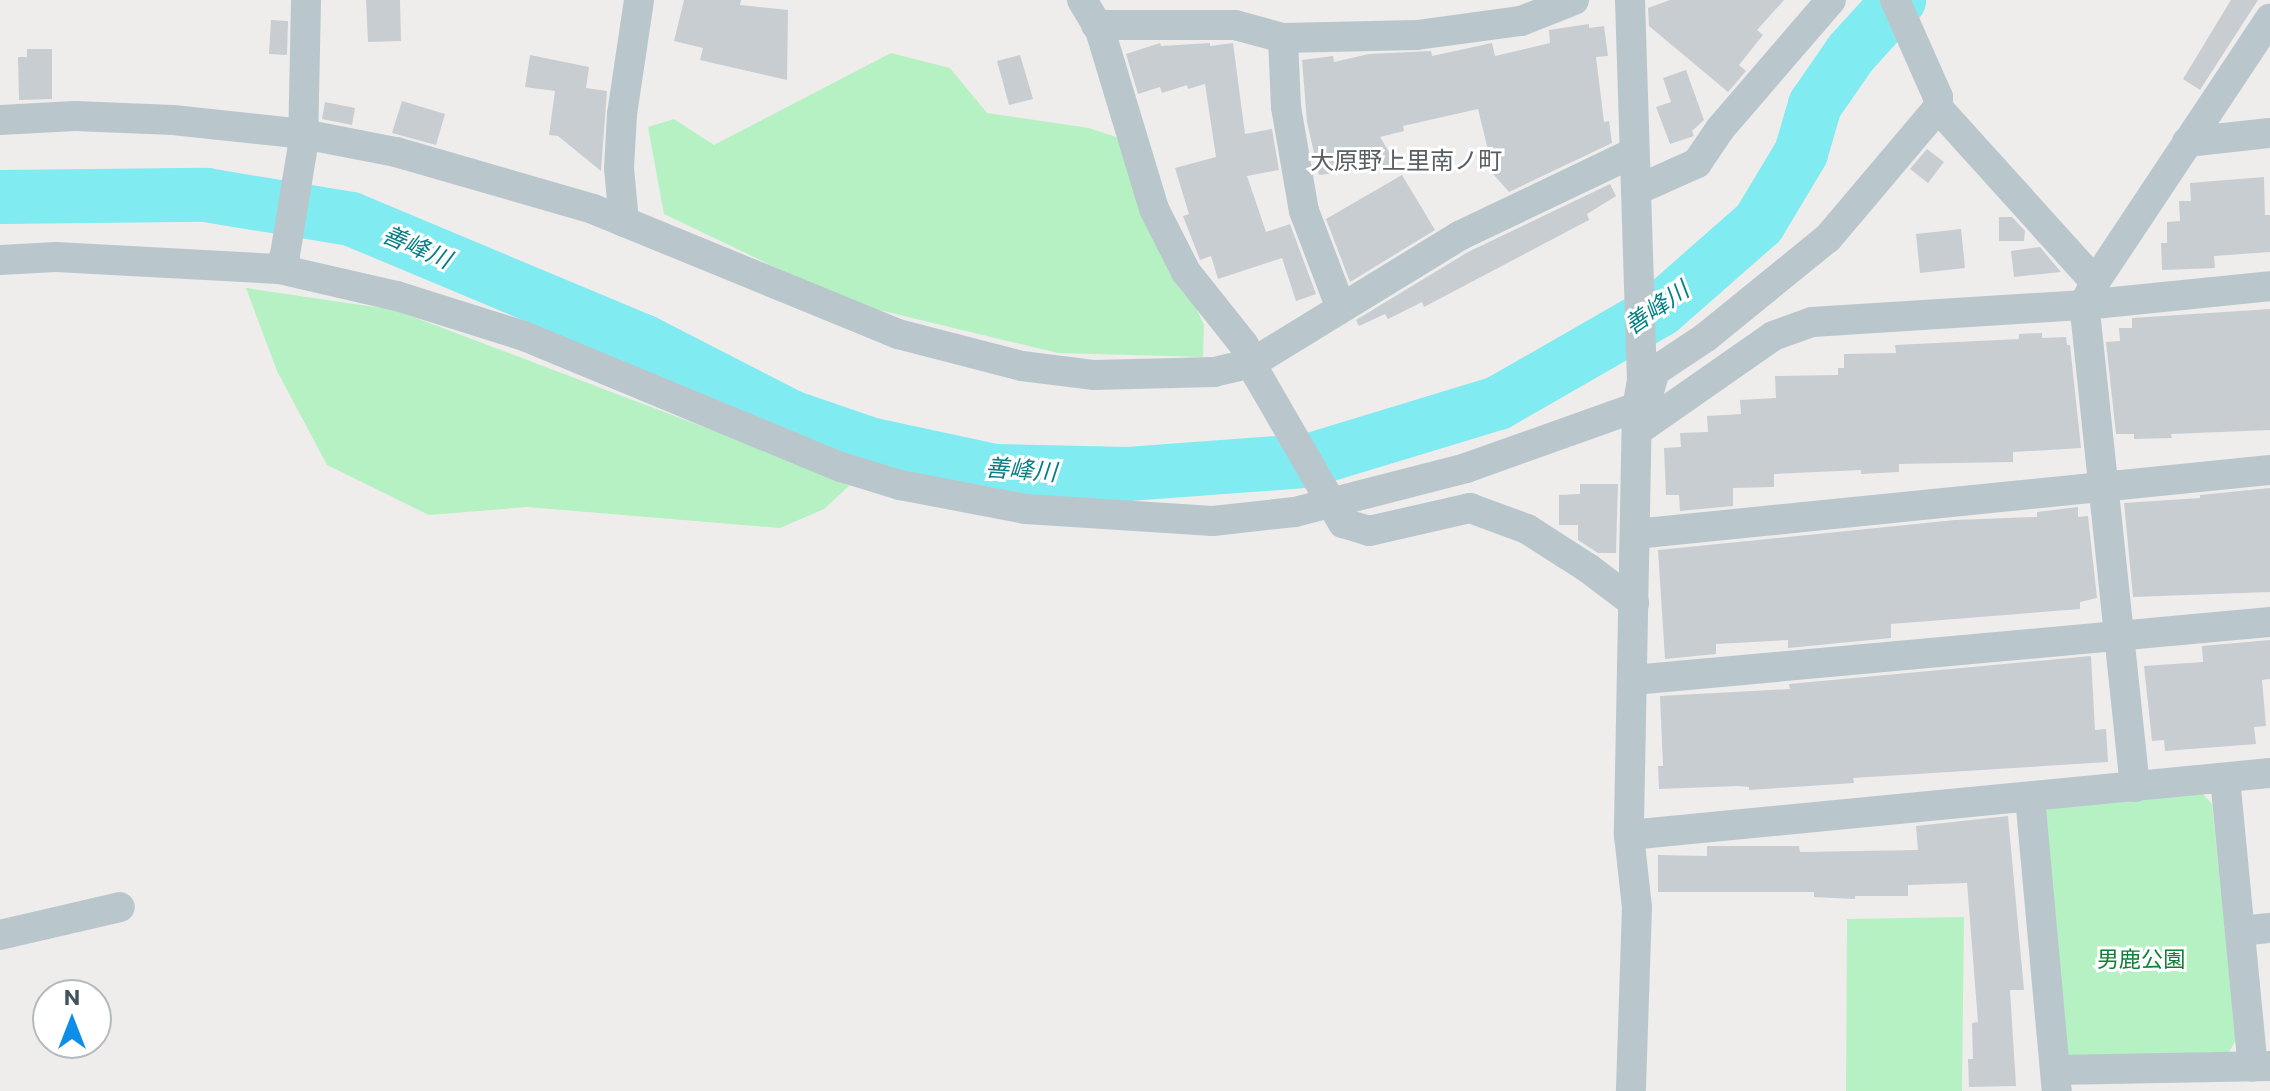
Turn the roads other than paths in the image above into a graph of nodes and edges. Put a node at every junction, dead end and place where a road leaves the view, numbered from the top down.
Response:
1 (306, 0) edge
2 (639, 0) edge
3 (1574, 0) edge
4 (1630, 0) edge
5 (1831, 0) edge
6 (1895, 0) edge
7 (1089, 12) edge
8 (2270, 19) edge
9 (1283, 38) junction
10 (1938, 102) junction
11 (0, 120) edge
12 (2270, 133) edge
13 (303, 140) junction
14 (2187, 142) junction
15 (1633, 153) junction
16 (1637, 200) junction
17 (624, 222) junction
18 (0, 260) edge
19 (282, 262) junction
20 (2270, 286) edge
21 (2090, 293) junction
22 (1340, 306) junction
23 (1255, 370) junction
24 (1639, 406) junction
25 (2270, 470) edge
26 (2103, 487) junction
27 (1328, 501) junction
28 (1635, 534) junction
29 (1634, 603) junction
30 (2270, 622) edge
31 (2119, 635) junction
32 (1633, 680) junction
33 (2270, 773) edge
34 (2225, 778) junction
35 (2135, 787) junction
36 (2030, 797) junction
37 (1629, 835) junction
38 (120, 907) dead end
39 (2255, 929) edge
40 (0, 935) edge
41 (2262, 1067) edge
42 (2056, 1080) edge
43 (1631, 1091) edge

1 - 13 street
2 - 17 street
3 - 9 street
4 - 15 street
5 - 16 street
6 - 10 street
7 - 9 street
7 - 23 street
8 - 14 street
9 - 22 street
10 - 21 street
10 - 24 street
11 - 13 street
12 - 14 street
13 - 17 street
13 - 19 street
14 - 21 street
15 - 16 street
15 - 22 street
16 - 24 street
17 - 23 street
18 - 19 street
19 - 27 street
20 - 21 street
21 - 24 street
21 - 26 street
22 - 23 street
23 - 27 street
24 - 27 street
24 - 28 street
25 - 26 street
26 - 28 street
26 - 31 street
27 - 29 street
28 - 29 street
29 - 32 street
30 - 31 street
31 - 32 street
31 - 35 street
32 - 37 street
33 - 34 street
34 - 35 street
34 - 39 street
35 - 36 street
36 - 37 street
36 - 42 street
37 - 43 street
38 - 40 street
39 - 41 street
41 - 42 street

